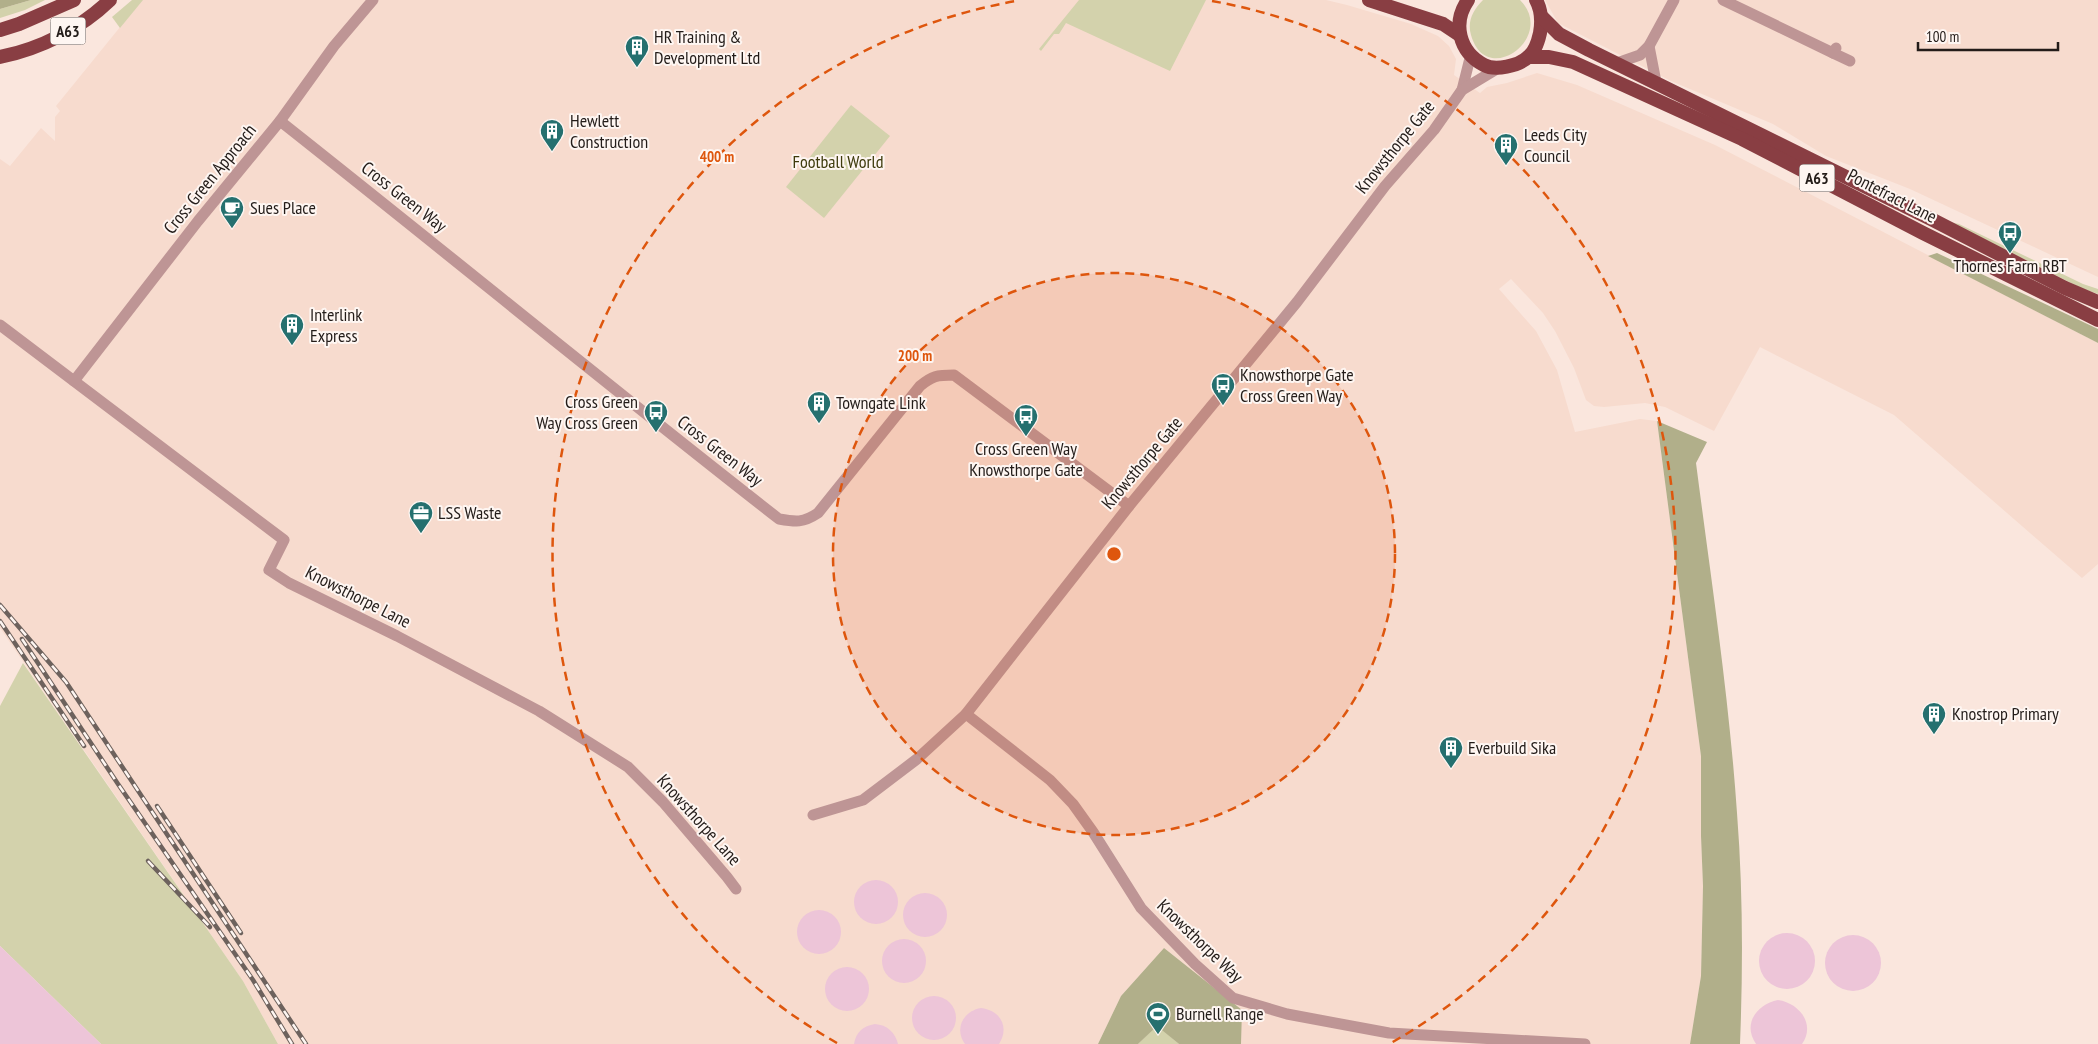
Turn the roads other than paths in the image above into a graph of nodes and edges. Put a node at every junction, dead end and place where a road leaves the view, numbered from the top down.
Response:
1 (74, 0) edge
2 (110, 0) edge
3 (372, 0) edge
4 (1369, 0) edge
5 (1468, 0) edge
6 (1536, 0) edge
7 (1674, 0) edge
8 (1723, 0) edge
9 (1541, 16) junction
10 (0, 30) edge
11 (1458, 34) junction
12 (1648, 46) junction
13 (1471, 54) junction
14 (0, 57) edge
15 (1529, 57) junction
16 (1850, 61) dead end
17 (1617, 63) junction
18 (1500, 67) junction
19 (1656, 82) junction
20 (1462, 90) junction
21 (280, 121) junction
22 (2098, 302) edge
23 (2098, 320) edge
24 (0, 325) edge
25 (74, 381) junction
26 (1129, 506) junction
27 (966, 714) junction
28 (813, 815) dead end
29 (736, 889) dead end
30 (1585, 1044) edge

1 - 10 highway, A63
2 - 14 highway, A63
3 - 21 street, Cross Green Approach
4 - 11 highway
5 - 11 highway
6 - 9 highway, A63
7 - 12 street
8 - 16 street
9 - 15 highway, A63
9 - 17 highway, Pontefract Lane / A63
11 - 13 highway
12 - 17 street
12 - 19 street
13 - 18 highway
13 - 20 street, Knowsthorpe Gate
15 - 18 highway, A63
15 - 23 highway, Pontefract Lane / A63
17 - 19 highway, Pontefract Lane / A63
18 - 20 street, Knowsthorpe Gate
19 - 22 highway, Pontefract Lane / A63
20 - 26 street, Knowsthorpe Gate
21 - 25 street, Cross Green Approach
21 - 26 street, Cross Green Way
24 - 25 street, Knowsthorpe Lane
25 - 29 street, Knowsthorpe Lane
26 - 27 street, Knowsthorpe Gate
27 - 28 street, Knowsthorpe Gate
27 - 30 street, Knowsthorpe Way

